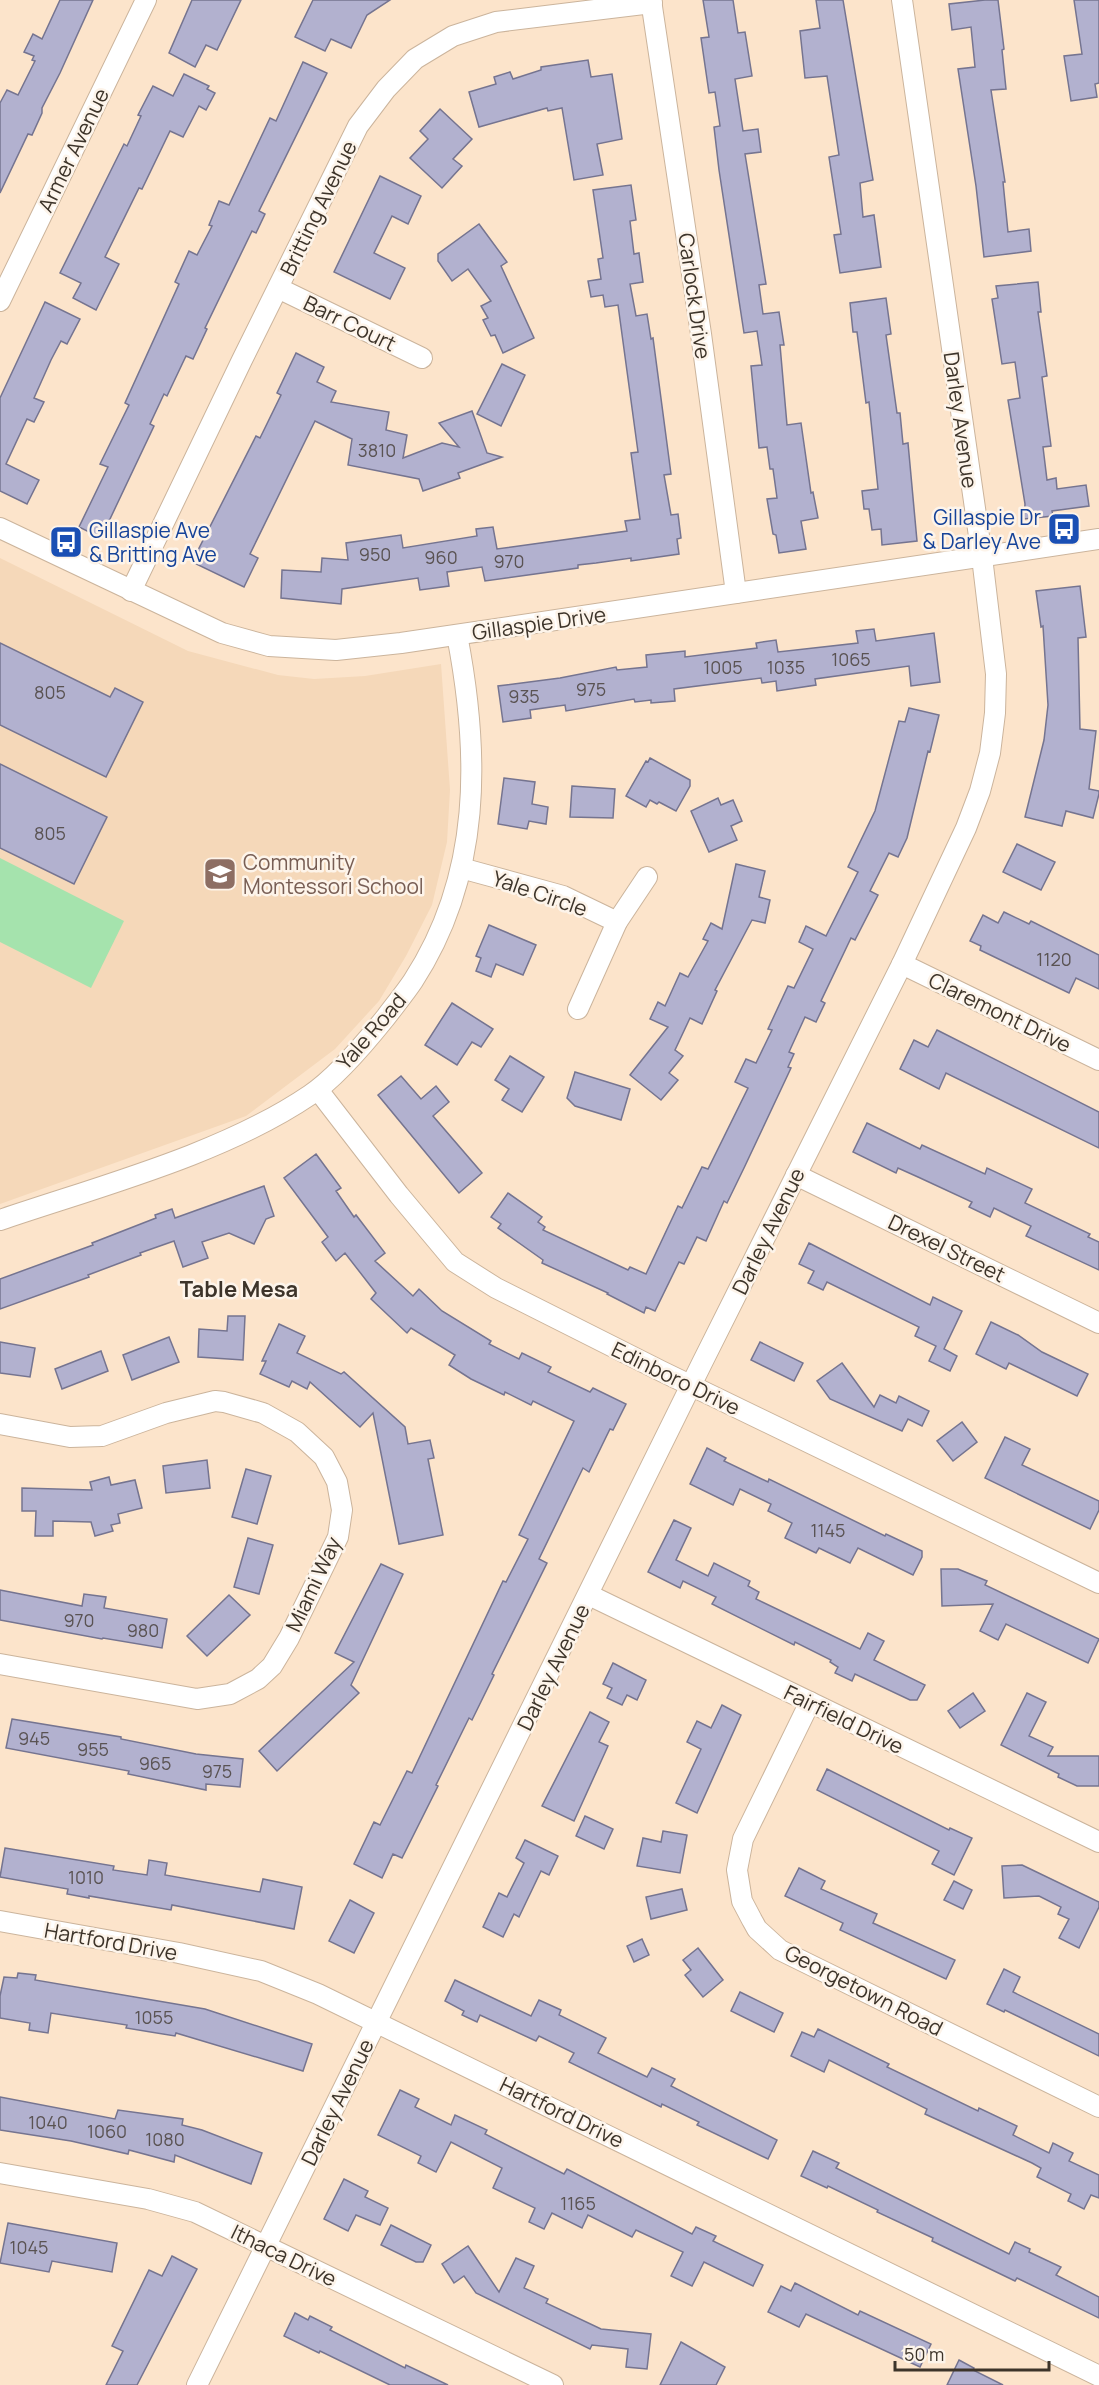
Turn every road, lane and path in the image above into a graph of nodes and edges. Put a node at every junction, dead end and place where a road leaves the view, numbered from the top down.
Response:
1 (146, 0) edge
2 (902, 0) edge
3 (652, 1) edge
4 (278, 288) junction
5 (0, 301) edge
6 (422, 358) dead end
7 (0, 528) edge
8 (1099, 539) edge
9 (982, 557) junction
10 (131, 591) junction
11 (736, 593) junction
12 (458, 635) junction
13 (461, 868) junction
14 (647, 877) dead end
15 (617, 922) junction
16 (902, 964) junction
17 (578, 1009) dead end
18 (1099, 1060) edge
19 (318, 1090) junction
20 (796, 1175) junction
21 (0, 1220) edge
22 (1099, 1323) edge
23 (691, 1385) junction
24 (0, 1424) edge
25 (1099, 1583) edge
26 (589, 1595) junction
27 (0, 1664) edge
28 (810, 1702) junction
29 (1099, 1842) edge
30 (0, 1921) edge
31 (377, 2021) junction
32 (1099, 2107) edge
33 (0, 2173) edge
34 (266, 2245) junction
35 (1099, 2376) edge
36 (196, 2385) edge
37 (553, 2385) edge

1 - 5 street, Armer Avenue
2 - 9 street, Darley Avenue
3 - 4 street, Britting Avenue
3 - 11 street, Carlock Drive
4 - 6 street, Barr Court
4 - 10 street, Britting Avenue
7 - 10 street, Gillaspie Drive
8 - 9 street, Gillaspie Drive
9 - 11 street, Gillaspie Drive
9 - 16 street, Darley Avenue
10 - 12 street, Gillaspie Drive
11 - 12 street, Gillaspie Drive
12 - 13 street, Yale Road
13 - 15 street, Yale Circle
13 - 19 street, Yale Road
14 - 15 street
15 - 17 street
16 - 18 street, Claremont Drive
16 - 20 street, Darley Avenue
19 - 21 street, Yale Road
19 - 23 street, Edinboro Drive
20 - 22 street, Drexel Street
20 - 23 street, Darley Avenue
23 - 25 street, Edinboro Drive
23 - 26 street, Darley Avenue
24 - 27 street, Miami Way
26 - 28 street, Fairfield Drive
26 - 31 street, Darley Avenue
28 - 29 street, Fairfield Drive
28 - 32 street, Georgetown Road
30 - 31 street, Hartford Drive
31 - 34 street, Darley Avenue
31 - 35 street, Hartford Drive
33 - 34 street, Ithaca Drive
34 - 36 street, Darley Avenue
34 - 37 street, Ithaca Drive

